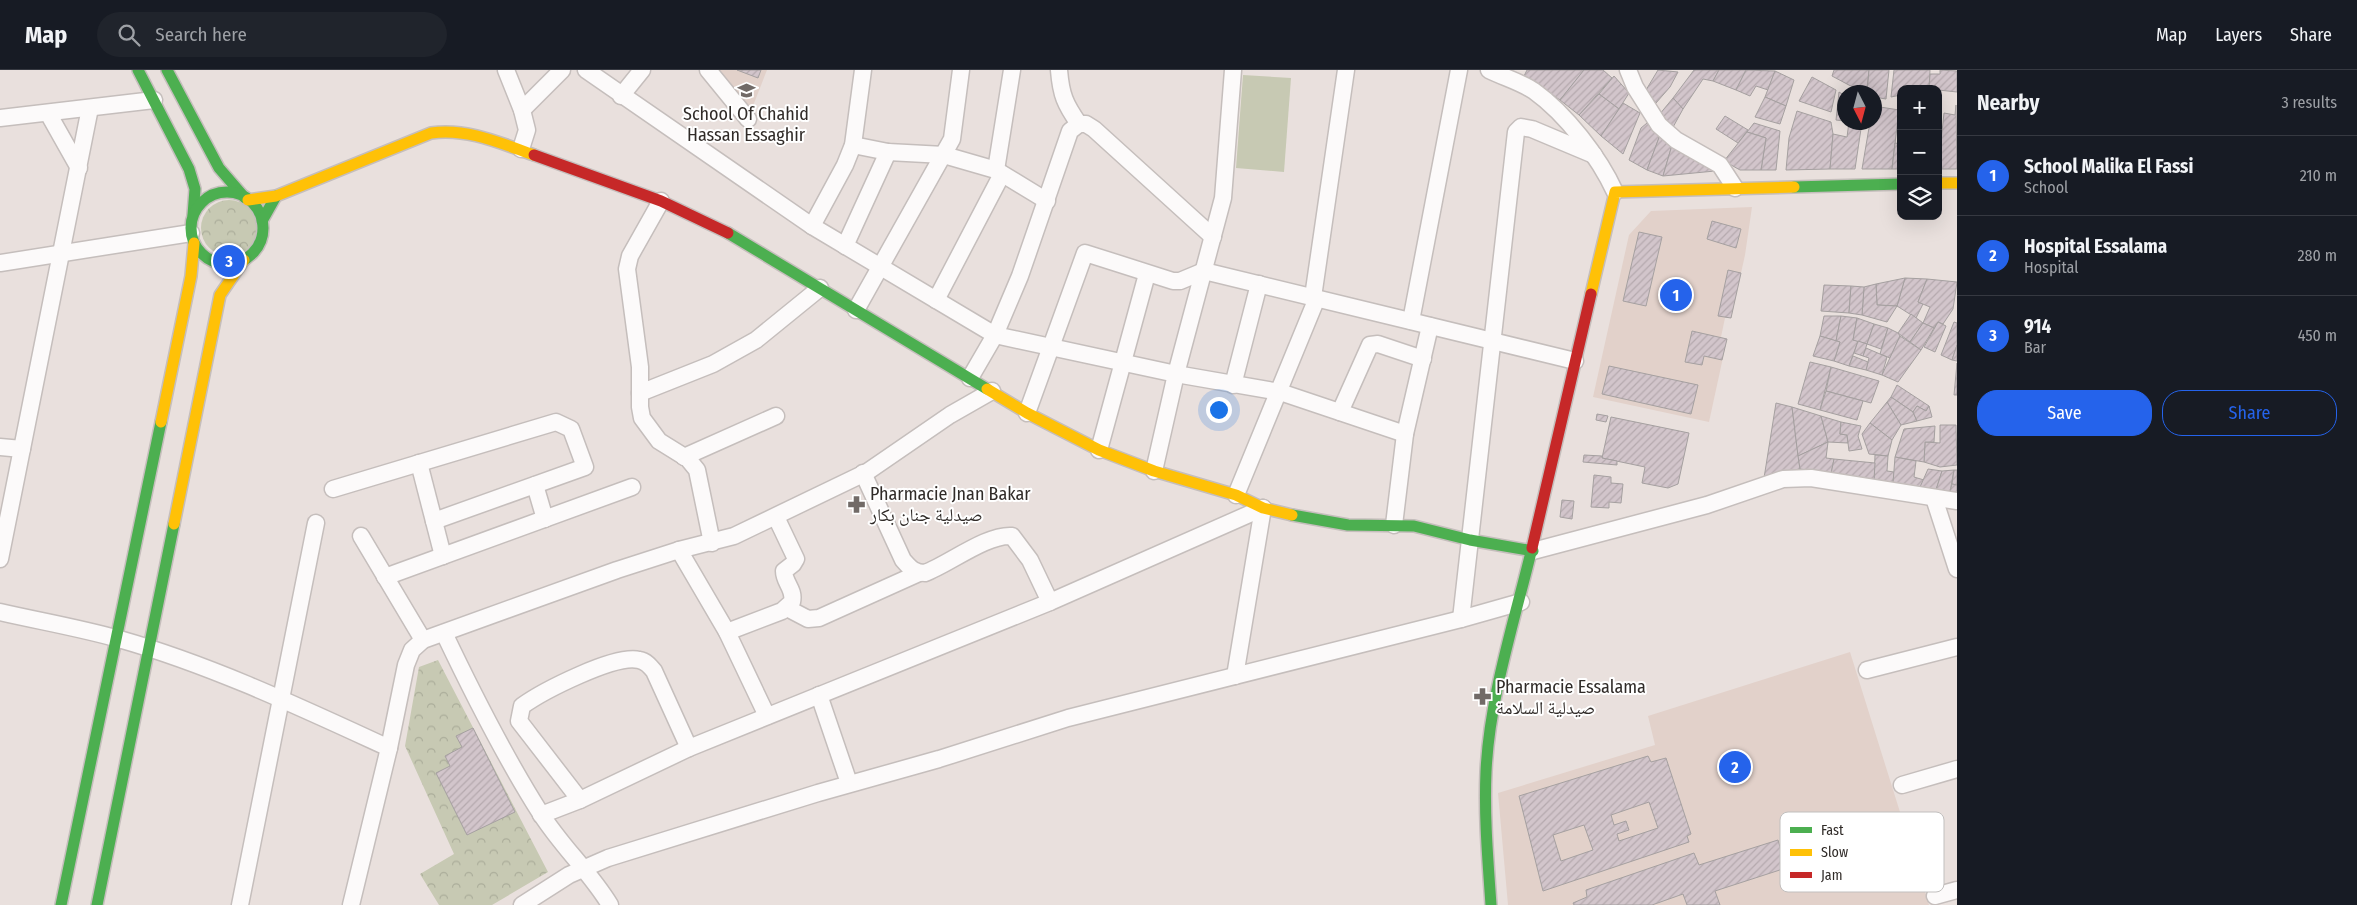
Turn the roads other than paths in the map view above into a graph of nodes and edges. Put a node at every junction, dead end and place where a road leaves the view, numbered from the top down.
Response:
1 (138, 70) edge
2 (167, 70) edge
3 (506, 70) edge
4 (562, 70) edge
5 (586, 70) edge
6 (642, 70) edge
7 (708, 70) edge
8 (863, 70) edge
9 (961, 70) edge
10 (1012, 70) edge
11 (1059, 70) edge
12 (1233, 70) edge
13 (1346, 70) edge
14 (1459, 70) edge
15 (1489, 70) edge
16 (1628, 70) edge
17 (621, 96) junction
18 (154, 100) junction
19 (90, 108) junction
20 (522, 110) junction
21 (48, 112) junction
22 (0, 118) edge
23 (748, 119) dead end
24 (1079, 124) junction
25 (853, 145) junction
26 (521, 149) junction
27 (888, 152) junction
28 (944, 155) junction
29 (1594, 155) junction
30 (79, 168) junction
31 (999, 172) junction
32 (1942, 183) edge
33 (1957, 183) edge
34 (1897, 184) edge
35 (1735, 188) junction
36 (1615, 192) junction
37 (276, 196) junction
38 (247, 199) junction
39 (661, 201) junction
40 (1047, 201) junction
41 (193, 215) junction
42 (262, 220) junction
43 (812, 226) junction
44 (1213, 237) junction
45 (192, 238) junction
46 (845, 246) junction
47 (62, 254) junction
48 (244, 260) junction
49 (0, 263) edge
50 (881, 268) junction
51 (1204, 271) junction
52 (1147, 274) junction
53 (1259, 284) junction
54 (820, 288) junction
55 (1315, 298) junction
56 (936, 300) junction
57 (856, 310) junction
58 (1412, 321) junction
59 (1430, 326) junction
60 (995, 335) junction
61 (1492, 341) junction
62 (1050, 346) junction
63 (1423, 358) junction
64 (1575, 361) junction
65 (1122, 362) junction
66 (1176, 374) junction
67 (970, 378) junction
68 (1233, 385) junction
69 (992, 391) junction
70 (1280, 392) junction
71 (640, 393) junction
72 (1340, 412) junction
73 (1027, 413) junction
74 (776, 416) dead end
75 (1405, 434) junction
76 (0, 447) edge
77 (22, 450) junction
78 (1099, 450) junction
79 (684, 457) junction
80 (418, 463) junction
81 (1154, 471) junction
82 (863, 473) junction
83 (535, 485) junction
84 (632, 487) dead end
85 (333, 489) dead end
86 (1236, 495) junction
87 (1934, 498) junction
88 (1957, 502) edge
89 (1264, 508) junction
90 (776, 516) junction
91 (545, 519) junction
92 (434, 521) junction
93 (316, 523) dead end
94 (1394, 525) junction
95 (361, 536) dead end
96 (1470, 540) junction
97 (712, 543) junction
98 (679, 550) junction
99 (1533, 551) junction
100 (443, 556) junction
101 (0, 559) edge
102 (1957, 569) edge
103 (919, 573) junction
104 (385, 577) junction
105 (1050, 602) junction
106 (1521, 602) junction
107 (786, 608) junction
108 (0, 612) edge
109 (1461, 619) junction
110 (727, 632) junction
111 (444, 633) junction
112 (117, 638) junction
113 (423, 640) junction
114 (1957, 646) edge
115 (149, 648) junction
116 (1868, 670) dead end
117 (1235, 676) junction
118 (819, 695) junction
119 (282, 699) junction
120 (767, 716) junction
121 (389, 748) junction
122 (689, 748) junction
123 (1957, 769) edge
124 (849, 783) junction
125 (1902, 784) dead end
126 (580, 800) junction
127 (541, 815) junction
128 (585, 868) junction
129 (1957, 890) edge
130 (1935, 896) dead end
131 (61, 905) edge
132 (97, 905) edge
133 (240, 905) edge
134 (351, 905) edge
135 (522, 905) edge
136 (610, 905) edge
137 (1491, 905) edge

1 - 18 street
2 - 38 street
3 - 20 street
4 - 20 street
5 - 17 street
6 - 17 street
7 - 23 street
8 - 25 street
9 - 28 street
10 - 31 street
11 - 24 street
12 - 44 street
13 - 55 street
14 - 58 street
15 - 29 street
16 - 35 street
17 - 43 street
18 - 19 street
18 - 41 street
19 - 21 street
19 - 30 street
20 - 26 street
21 - 22 street
21 - 30 street
24 - 40 street
24 - 44 street
25 - 27 street
25 - 43 street
26 - 37 street
26 - 39 street
27 - 28 street
27 - 46 street
28 - 31 street
28 - 50 street
29 - 36 street
29 - 61 street
30 - 47 street
31 - 40 street
31 - 56 street
32 - 33 street
34 - 35 street
35 - 36 street
36 - 64 street
37 - 38 street
37 - 42 street
38 - 41 street
38 - 42 street
39 - 54 street
39 - 71 street
40 - 60 street
41 - 45 street
42 - 48 street
43 - 46 street
44 - 51 street
45 - 47 street
45 - 48 street
45 - 112 street
46 - 50 street
47 - 49 street
47 - 77 street
48 - 115 street
50 - 56 street
50 - 57 street
51 - 52 street
51 - 53 street
51 - 66 street
52 - 62 street
52 - 65 street
53 - 55 street
53 - 68 street
54 - 57 street
54 - 71 street
55 - 58 street
55 - 70 street
56 - 60 street
57 - 67 street
58 - 59 street
59 - 61 street
59 - 63 street
60 - 62 street
60 - 67 street
61 - 64 street
61 - 96 street
62 - 65 street
62 - 73 street
63 - 72 street
63 - 75 street
64 - 99 street
65 - 66 street
65 - 78 street
66 - 68 street
66 - 81 street
67 - 69 street
68 - 70 street
69 - 73 street
69 - 82 street
70 - 72 street
70 - 86 street
71 - 79 street
72 - 75 street
73 - 78 street
74 - 79 street
75 - 94 street
76 - 77 street
77 - 101 street
78 - 81 street
79 - 97 street
80 - 83 street
80 - 85 street
80 - 92 street
81 - 86 street
82 - 90 street
82 - 103 street
83 - 91 street
83 - 92 street
84 - 91 street
86 - 89 street
87 - 88 street
87 - 99 street
87 - 102 street
89 - 94 street
89 - 105 street
89 - 117 street
90 - 97 street
90 - 107 street
91 - 100 street
92 - 100 street
93 - 119 street
94 - 96 street
95 - 104 street
96 - 99 street
96 - 109 street
97 - 98 street
98 - 110 street
98 - 111 street
99 - 106 street
100 - 104 street
103 - 105 street
103 - 107 street
104 - 113 street
105 - 118 street
106 - 109 street
106 - 137 street
107 - 110 street
108 - 112 street
109 - 117 street
110 - 120 street
111 - 113 street
111 - 127 street
112 - 115 street
112 - 131 street
113 - 121 street
114 - 116 street
115 - 119 street
115 - 132 street
117 - 124 street
118 - 120 street
118 - 124 street
119 - 121 street
119 - 133 street
120 - 122 street
121 - 134 street
122 - 126 street
122 - 126 street
123 - 125 street
124 - 128 street
126 - 127 street
127 - 128 street
128 - 135 street
128 - 136 street
129 - 130 street

